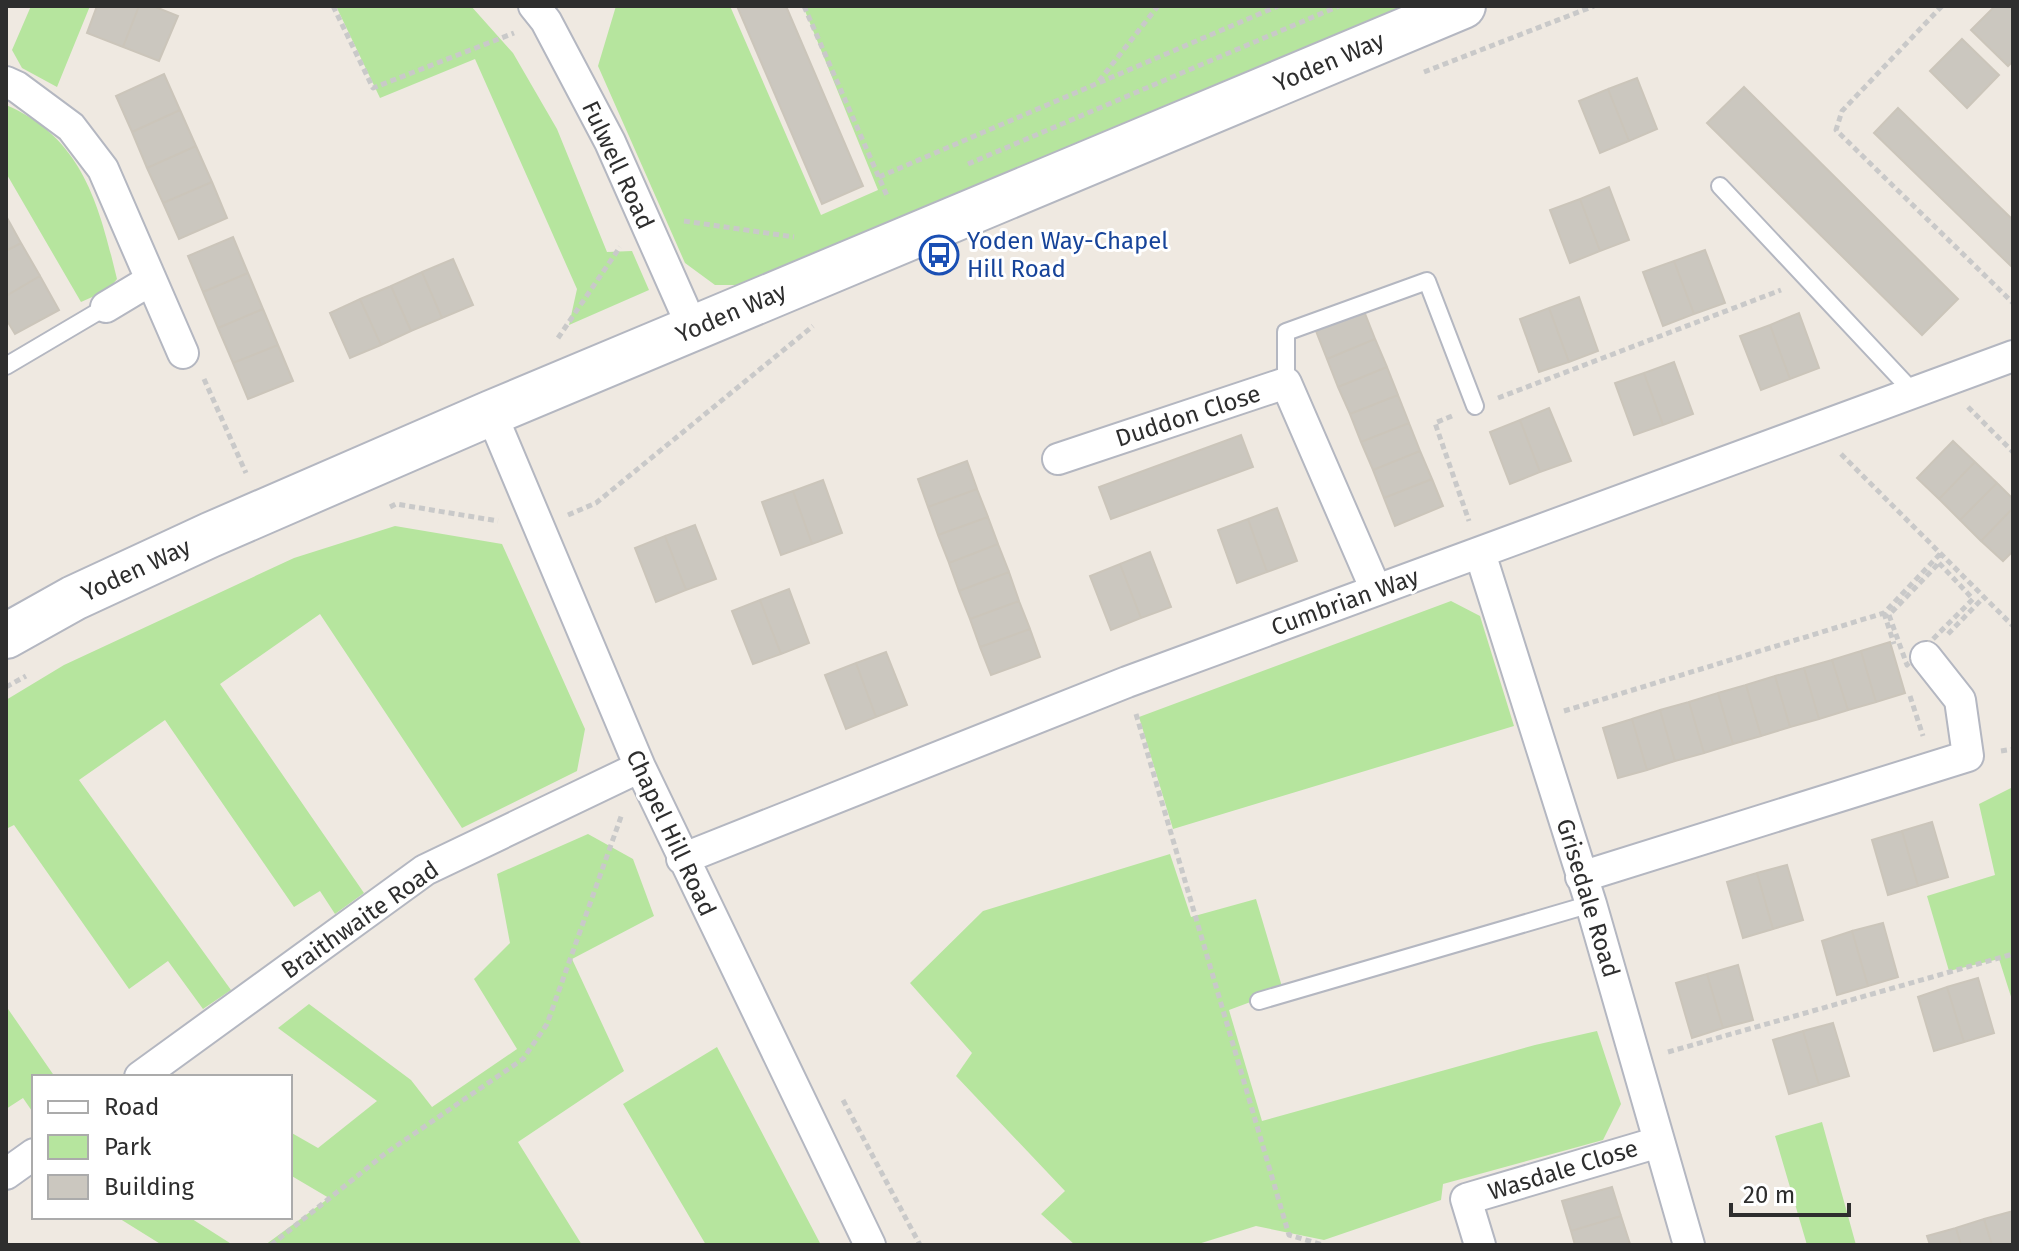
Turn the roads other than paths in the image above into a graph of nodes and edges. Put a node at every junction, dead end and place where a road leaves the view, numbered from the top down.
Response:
1 (1463, 6) edge
2 (549, 11) edge
3 (6, 82) edge
4 (1720, 186) dead end
5 (151, 280) junction
6 (106, 307) joint
7 (693, 329) junction
8 (183, 353) road end
9 (2013, 356) edge
10 (6, 366) edge
11 (1286, 383) junction
12 (1914, 393) junction
13 (1475, 406) road end
14 (491, 413) junction
15 (1058, 459) dead end
16 (1480, 553) junction
17 (1376, 590) junction
18 (6, 636) edge
19 (1926, 657) dead end
20 (640, 767) junction
21 (682, 859) junction
22 (1586, 890) junction
23 (1259, 1001) dead end
24 (143, 1075) edge
25 (1659, 1142) junction
26 (32, 1155) edge
27 (6, 1174) edge
28 (870, 1245) edge
29 (1480, 1245) edge
30 (1689, 1245) edge

1 - 7 main road, Yoden Way
2 - 7 street, Fulwell Road
3 - 5 street
4 - 12 lane
5 - 6 street
5 - 8 street
6 - 10 lane
7 - 14 main road, Yoden Way
9 - 12 street, Cumbrian Way
11 - 13 lane
11 - 15 street, Duddon Close
11 - 17 street, Duddon Close
12 - 16 street, Cumbrian Way
14 - 18 main road, Yoden Way
14 - 20 street, Chapel Hill Road
16 - 17 street, Cumbrian Way
16 - 22 street, Grisedale Road
17 - 21 street, Cumbrian Way
19 - 22 street
20 - 21 street, Chapel Hill Road
20 - 24 street, Braithwaite Road
21 - 28 street, Chapel Hill Road
22 - 23 lane
22 - 25 street, Grisedale Road
25 - 29 street, Wasdale Close
25 - 30 street, Grisedale Road
26 - 27 street

